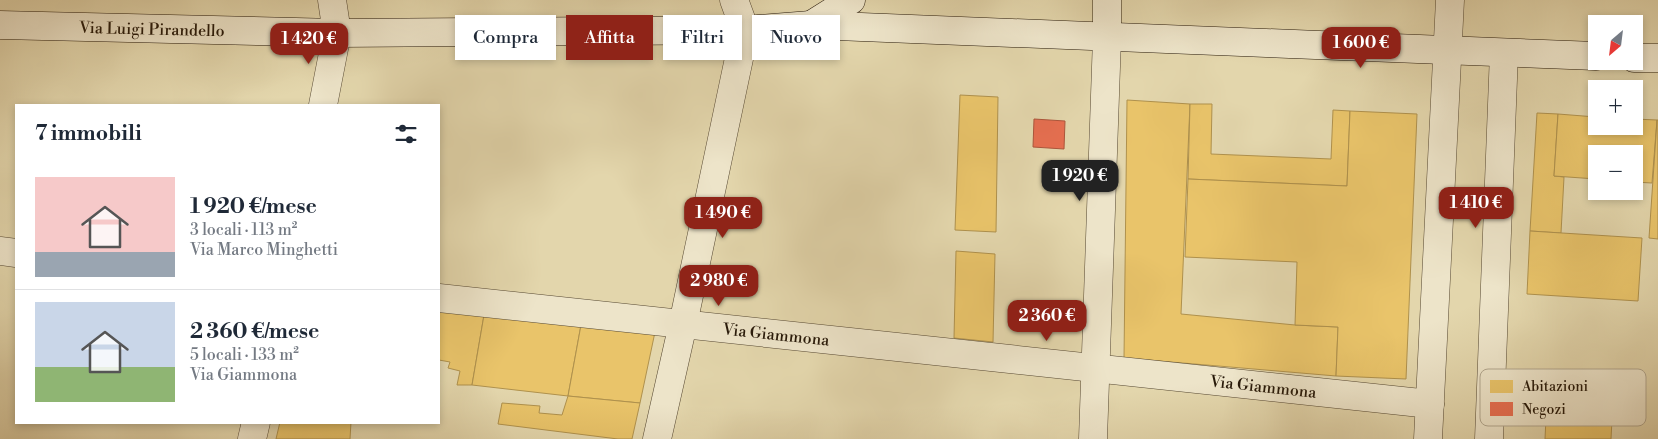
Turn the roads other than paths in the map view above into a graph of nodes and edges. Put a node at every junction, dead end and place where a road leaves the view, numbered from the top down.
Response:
1 (332, 0) edge
2 (734, 0) edge
3 (851, 0) edge
4 (1108, 0) edge
5 (1450, 0) edge
6 (827, 15) edge
7 (0, 25) edge
8 (840, 26) edge
9 (752, 29) edge
10 (745, 30) junction
11 (337, 33) junction
12 (1118, 38) junction
13 (1447, 51) junction
14 (1504, 53) junction
15 (1588, 56) edge
16 (1643, 58) edge
17 (1658, 58) edge
18 (322, 104) edge
19 (0, 251) edge
20 (15, 253) edge
21 (440, 298) edge
22 (684, 324) junction
23 (1096, 368) junction
24 (1492, 369) edge
25 (1430, 404) junction
26 (256, 424) edge
27 (1490, 426) edge
28 (252, 439) edge
29 (657, 439) edge
30 (1093, 439) edge
31 (1428, 439) edge
32 (1489, 439) edge

1 - 11 street
2 - 10 street
3 - 6 street
4 - 12 street
5 - 13 street
7 - 11 street, Via Luigi Pirandello
8 - 12 street, Via Luigi Pirandello
9 - 10 street, Via Luigi Pirandello
10 - 11 street, Via Luigi Pirandello
10 - 22 street
11 - 18 street
12 - 13 street, Via Luigi Pirandello
12 - 23 street
13 - 14 street, Via Luigi Pirandello
13 - 25 street
14 - 15 street, Via Luigi Pirandello
14 - 24 street
16 - 17 street
19 - 20 street
21 - 22 street, Via Giammona
22 - 23 street, Via Giammona
22 - 29 street
23 - 25 street, Via Giammona
23 - 30 street
25 - 31 street
26 - 28 street
27 - 32 street

